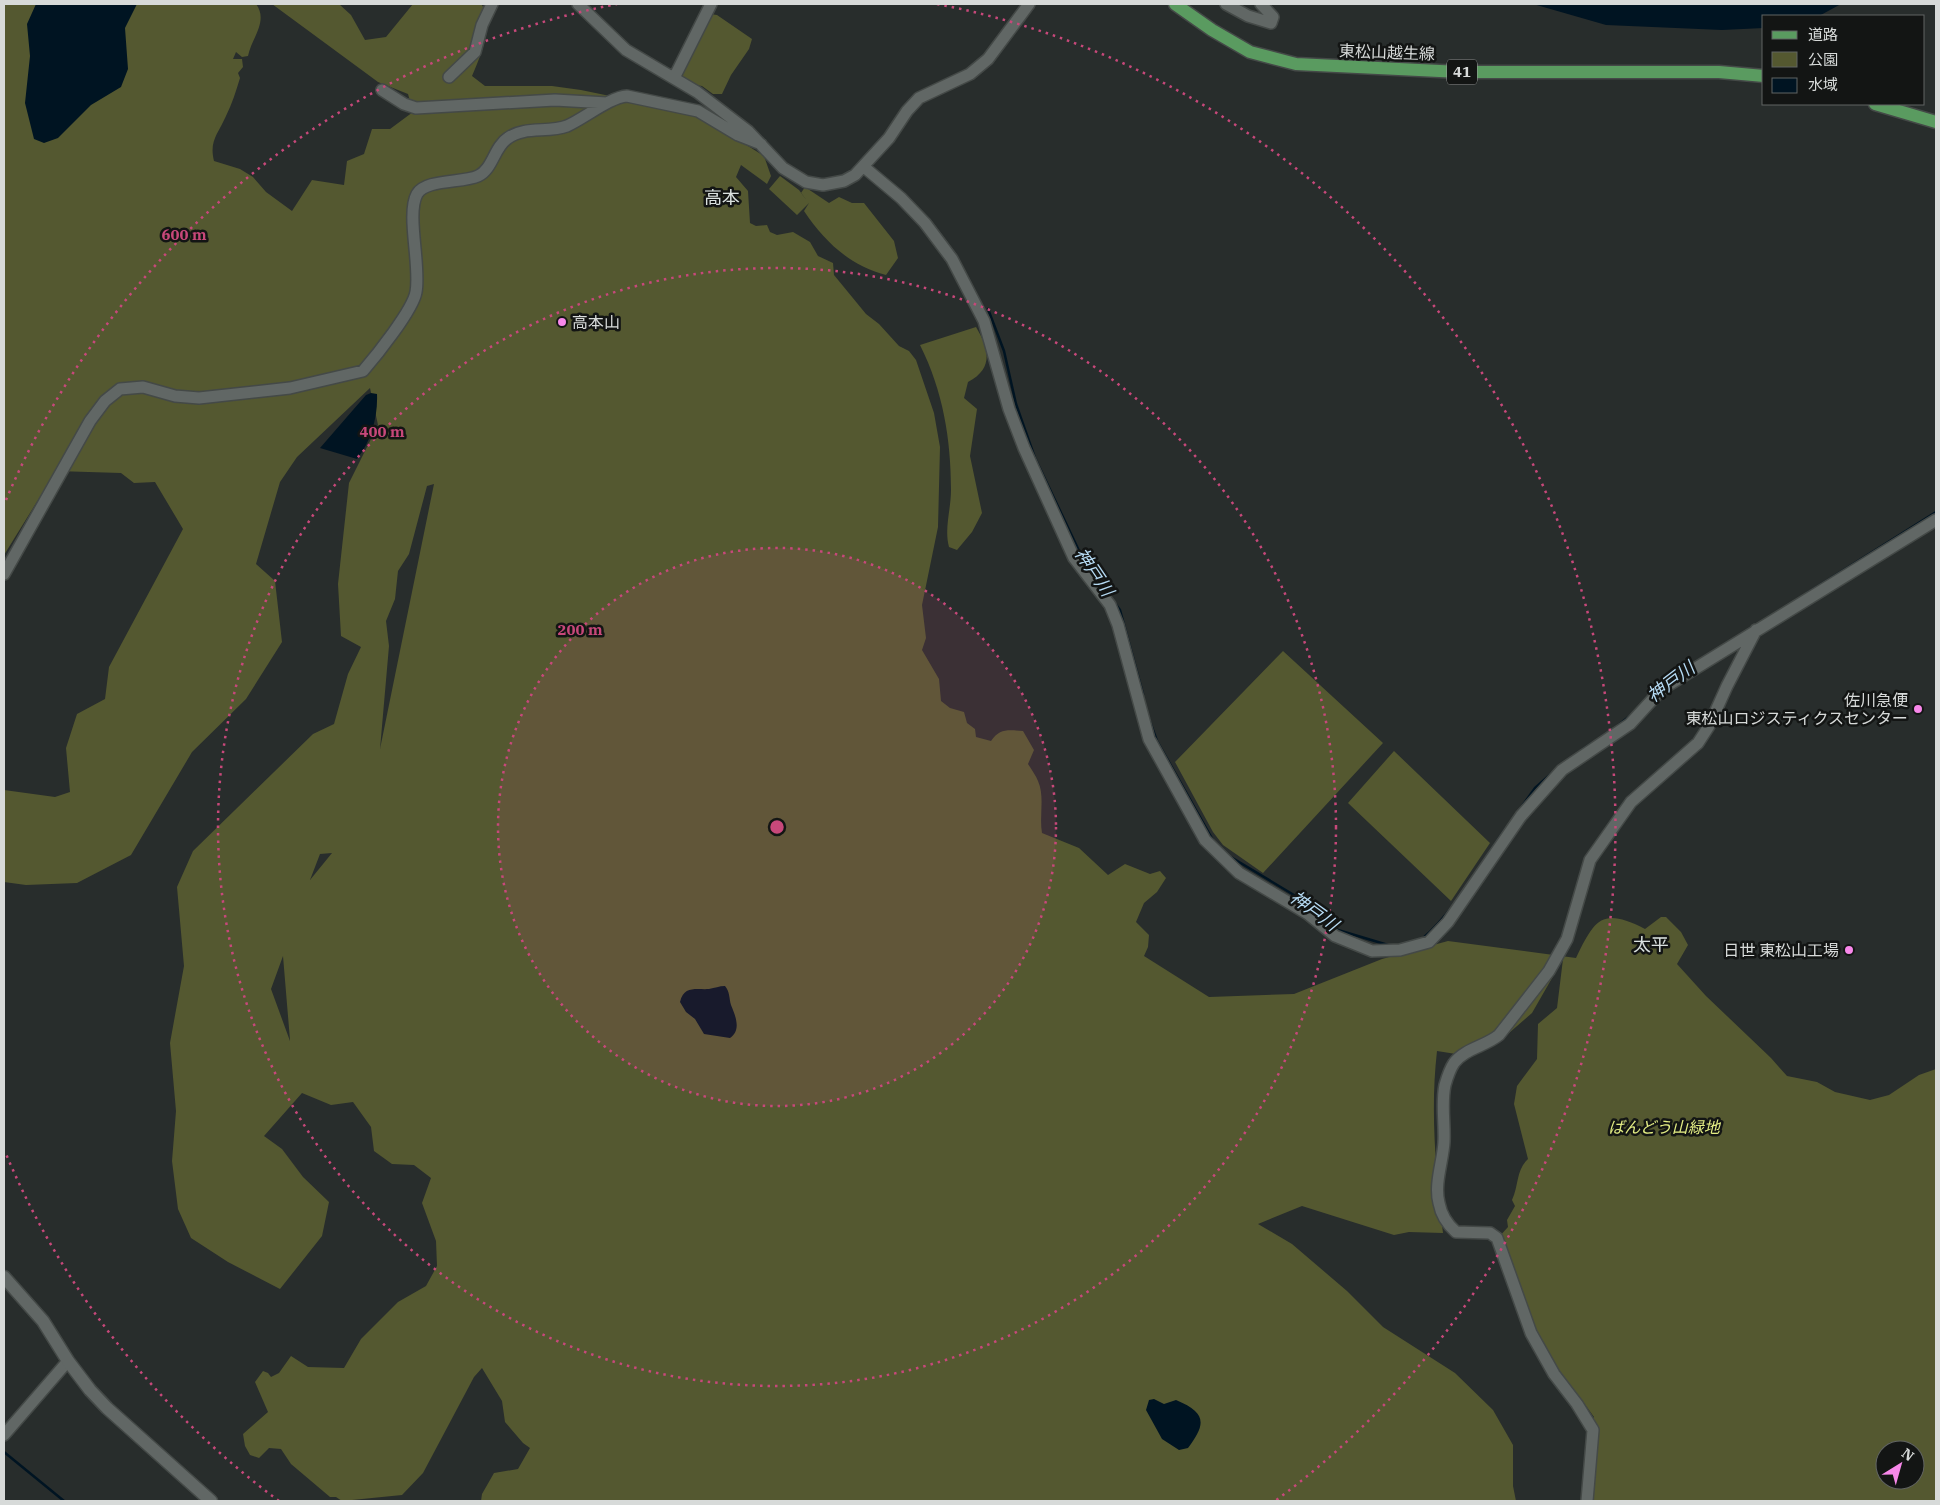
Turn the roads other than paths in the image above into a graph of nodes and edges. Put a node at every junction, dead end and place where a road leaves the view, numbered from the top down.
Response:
1 (492, 4) edge
2 (578, 4) edge
3 (711, 4) edge
4 (1029, 4) edge
5 (1226, 4) edge
6 (1261, 4) edge
7 (1180, 5) edge
8 (1762, 76) edge
9 (449, 77) dead end
10 (674, 78) junction
11 (382, 90) dead end
12 (607, 103) junction
13 (1878, 105) edge
14 (1936, 122) edge
15 (761, 144) junction
16 (864, 167) junction
17 (1936, 520) edge
18 (4, 574) edge
19 (1756, 630) junction
20 (4, 1278) edge
21 (68, 1361) junction
22 (4, 1435) edge
23 (211, 1501) edge
24 (1587, 1501) edge

1 - 9 street
2 - 10 street
3 - 10 street
4 - 16 street
5 - 6 street
7 - 8 main road, 東松山越生線 / 41
10 - 15 street
11 - 12 street
12 - 15 street
12 - 18 street
13 - 14 main road
15 - 16 street
16 - 19 street
17 - 19 street
19 - 24 street
20 - 21 street
21 - 22 street
21 - 23 street

